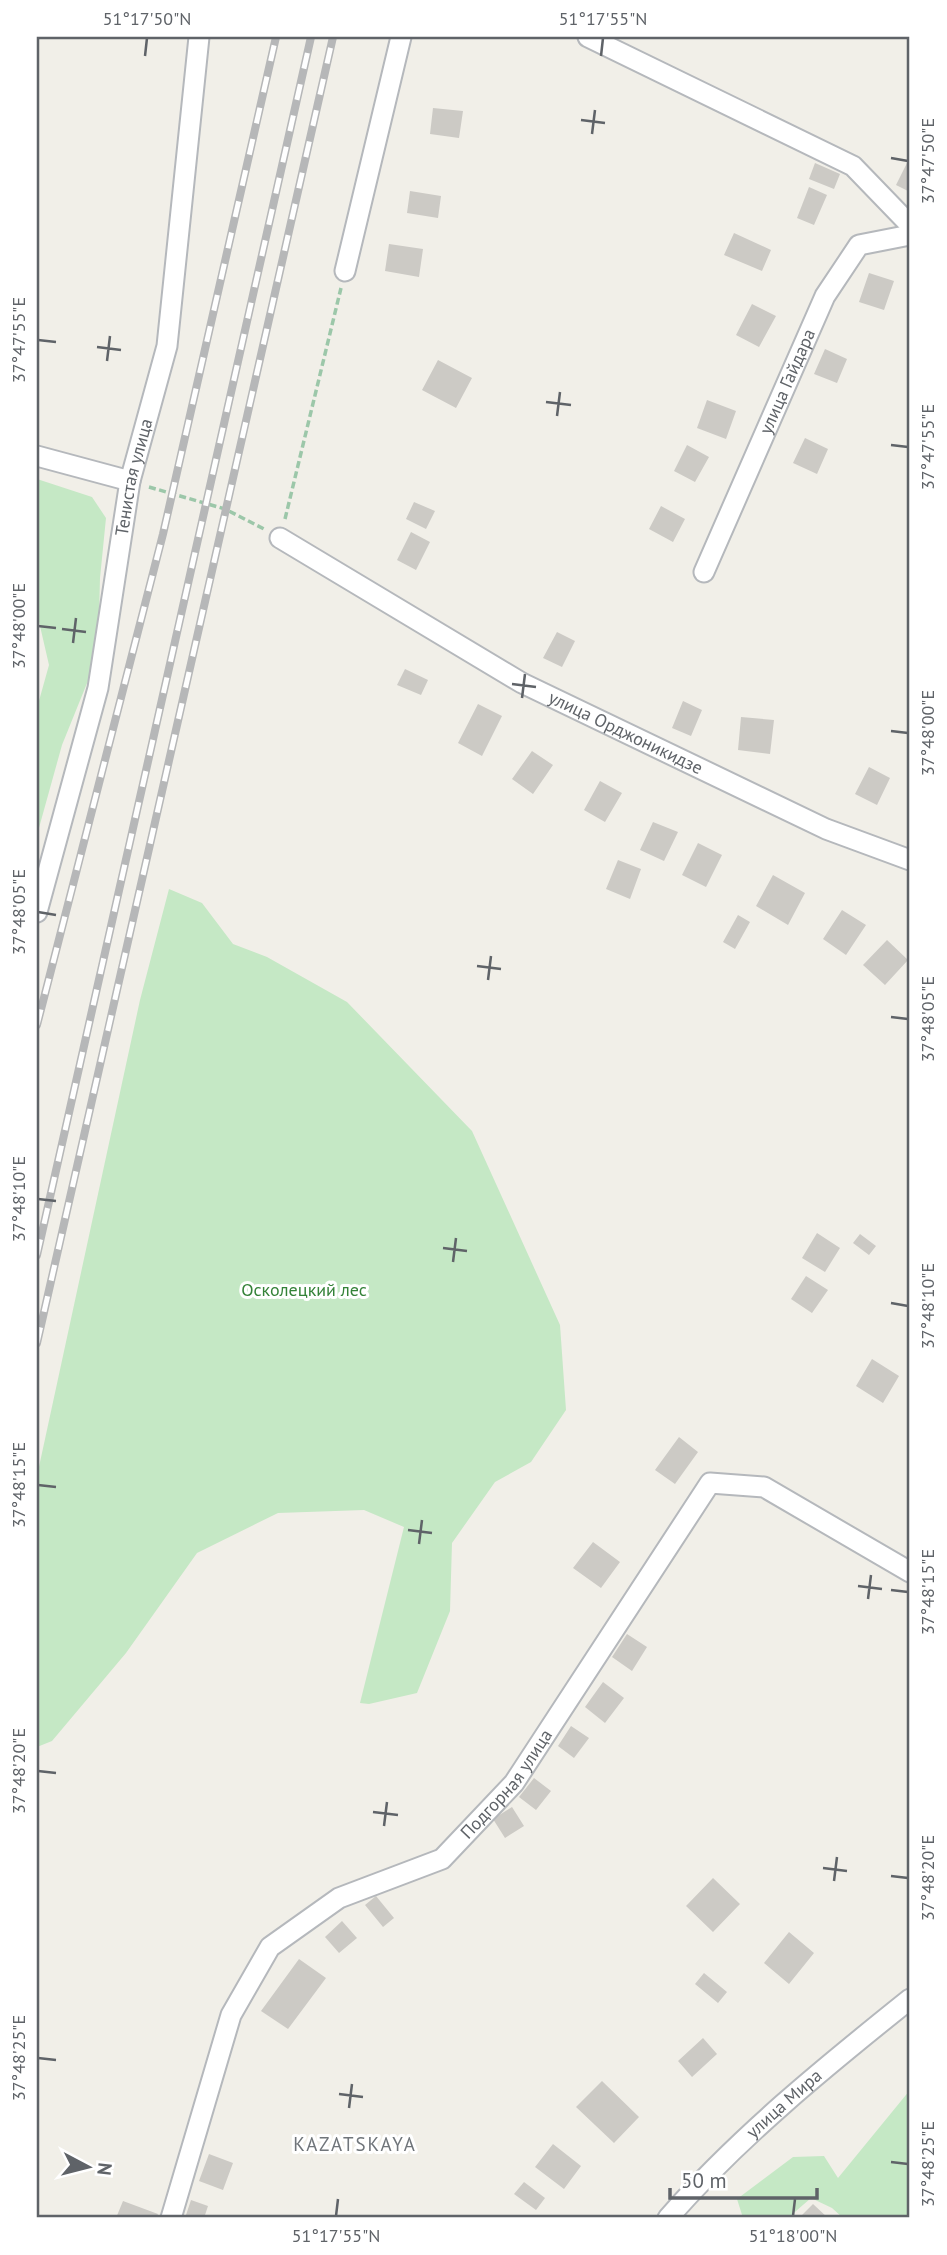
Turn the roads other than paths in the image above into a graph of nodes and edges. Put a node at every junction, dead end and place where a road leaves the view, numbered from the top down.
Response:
1 (199, 37) edge
2 (401, 37) edge
3 (588, 37) edge
4 (910, 225) edge
5 (910, 235) edge
6 (345, 271) road end
7 (37, 456) edge
8 (130, 481) junction
9 (280, 538) road end
10 (704, 572) dead end
11 (910, 860) edge
12 (37, 912) edge
13 (910, 1572) edge
14 (910, 1999) edge
15 (171, 2218) edge
16 (668, 2218) edge

1 - 8 street, Тенистая улица
2 - 6 street
3 - 4 street
5 - 10 street, улица Гайдара
7 - 8 street
8 - 12 street, Тенистая улица
9 - 11 street, улица Орджоникидзе
13 - 15 street, Подгорная улица
14 - 16 street, улица Мира

